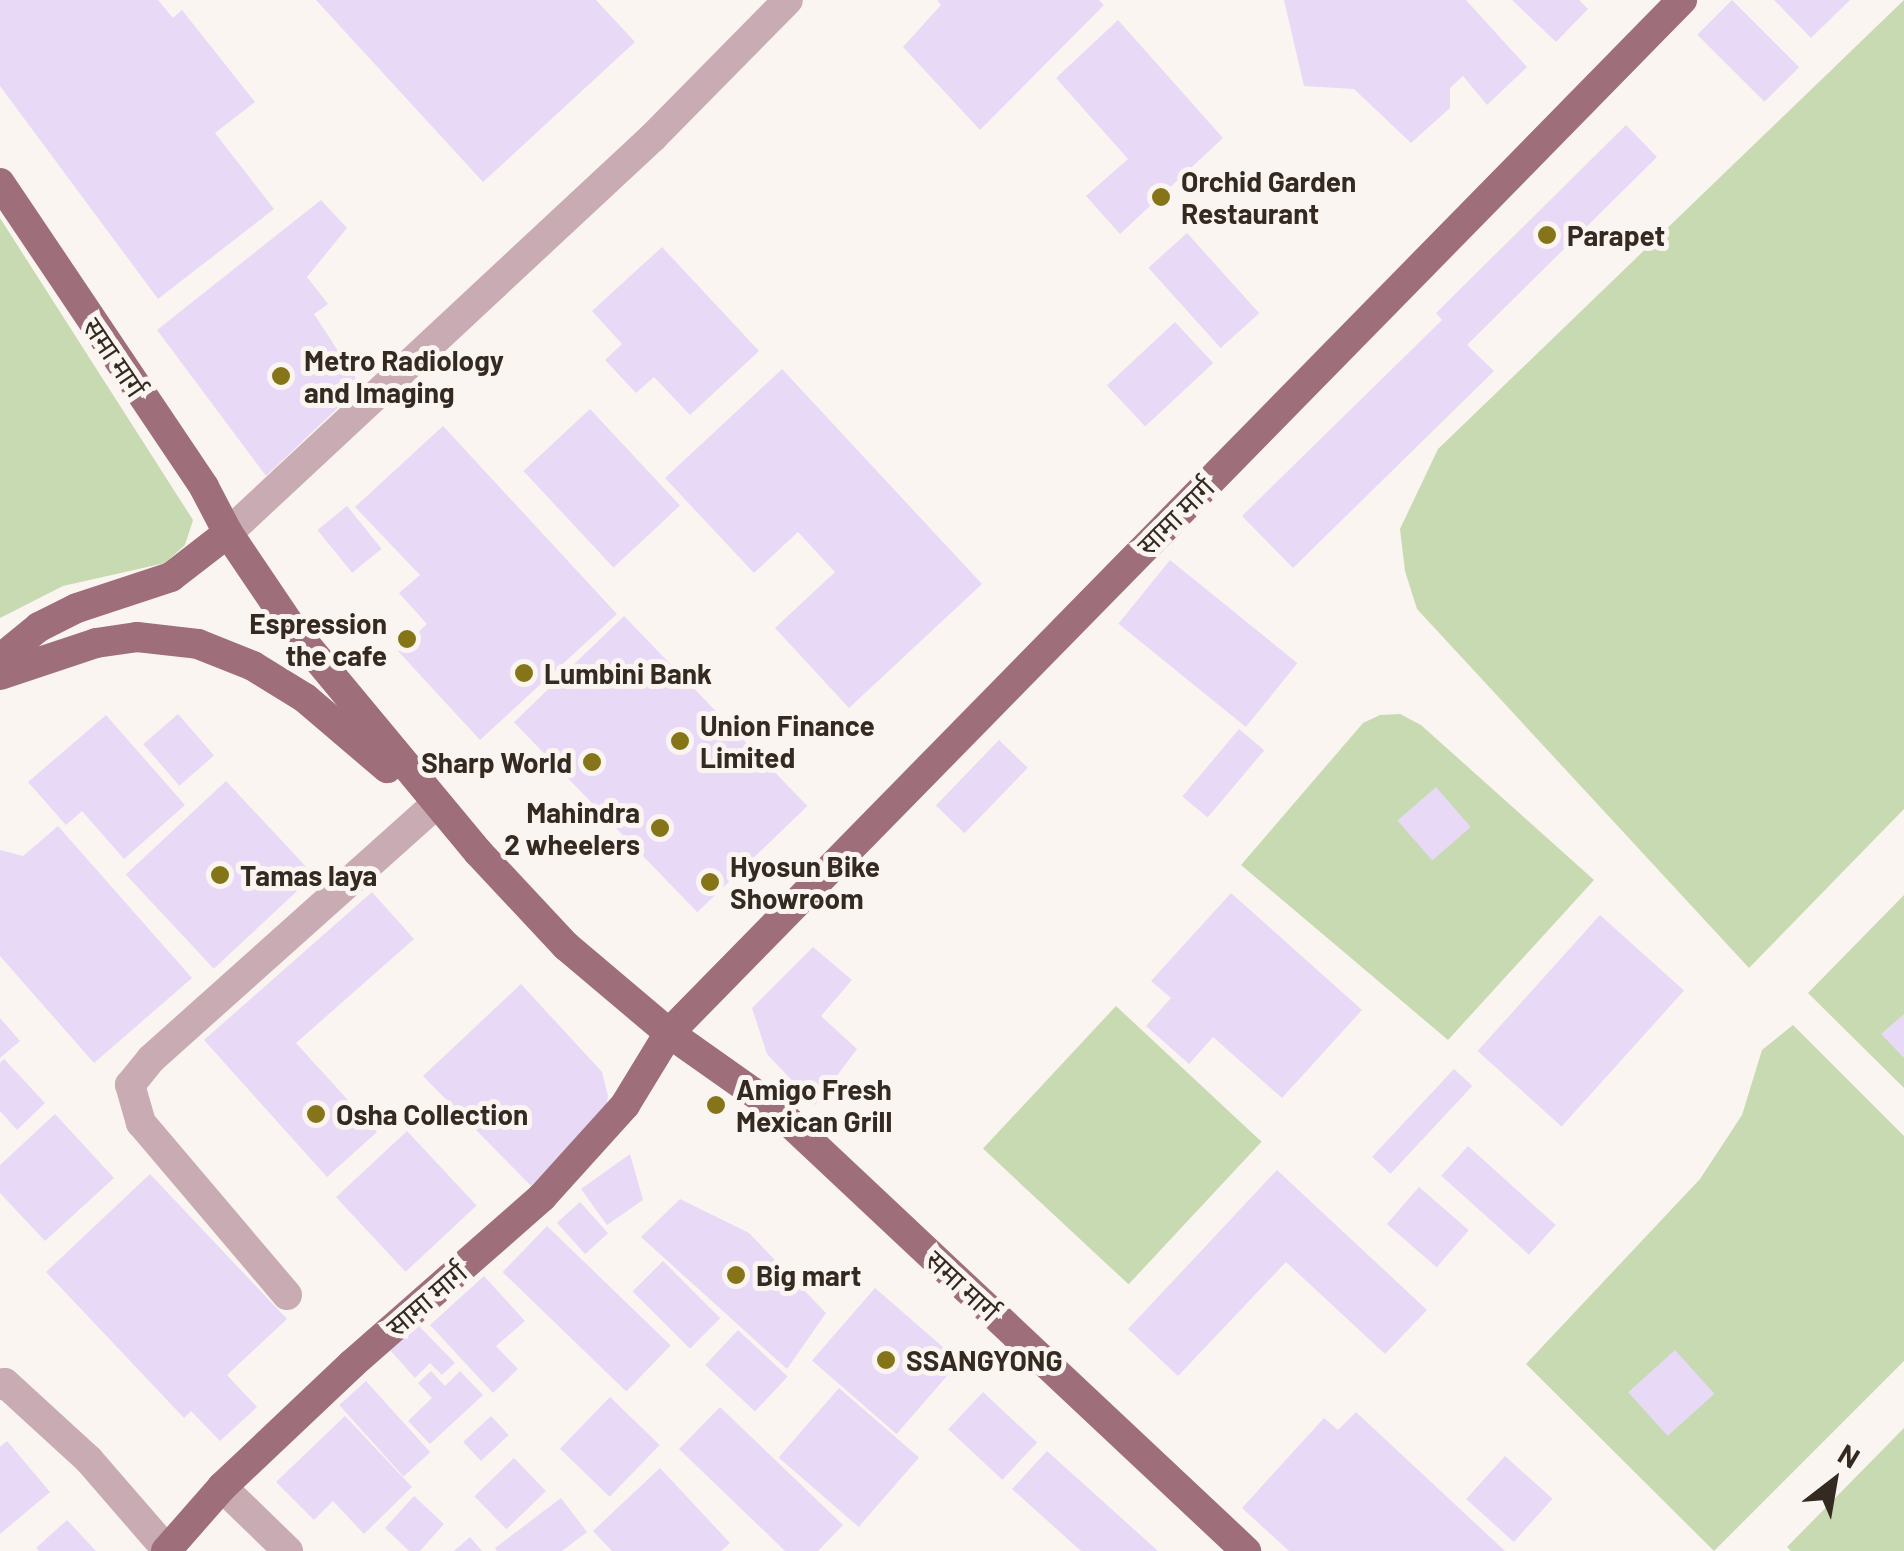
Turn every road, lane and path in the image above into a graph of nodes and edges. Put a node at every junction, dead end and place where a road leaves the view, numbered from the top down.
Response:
1 (788, 0) edge
2 (1682, 0) edge
3 (0, 183) edge
4 (228, 534) junction
5 (0, 660) edge
6 (0, 675) edge
7 (431, 809) junction
8 (478, 852) junction
9 (669, 1032) junction
10 (287, 1294) dead end
11 (0, 1385) edge
12 (222, 1487) junction
13 (167, 1550) edge
14 (288, 1551) edge
15 (1246, 1551) edge

1 - 4 street
2 - 9 main road, सामा मार्ग
3 - 4 main road, समा मार्ग
4 - 5 main road
4 - 8 main road
6 - 7 main road
7 - 8 main road
7 - 10 street
8 - 9 main road
9 - 12 main road, सामा मार्ग
9 - 15 main road, समा मार्ग
11 - 13 street
12 - 13 main road, सामा मार्ग
12 - 14 street

